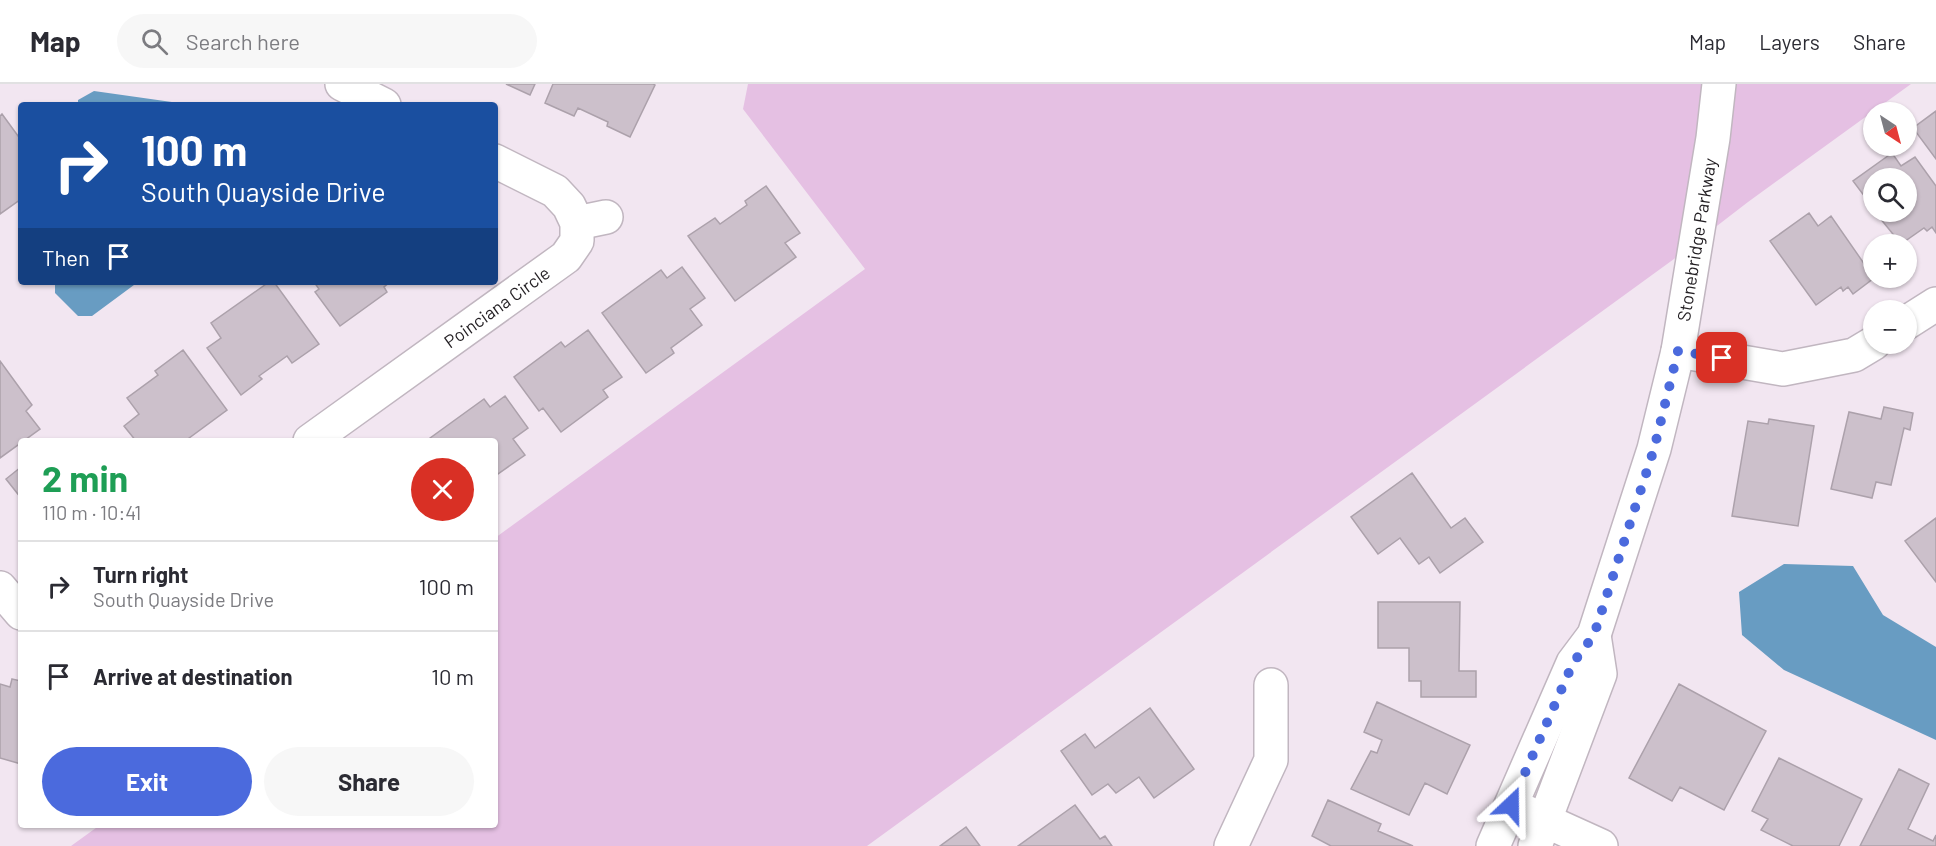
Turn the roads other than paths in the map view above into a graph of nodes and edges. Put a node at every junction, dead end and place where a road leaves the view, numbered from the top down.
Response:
1 (342, 84) edge
2 (1719, 84) edge
3 (378, 102) edge
4 (498, 162) edge
5 (1863, 350) edge
6 (1678, 351) junction
7 (314, 438) edge
8 (0, 588) edge
9 (18, 609) edge
10 (1594, 635) junction
11 (1270, 685) dead end
12 (1511, 805) junction
13 (1539, 833) edge
14 (1231, 846) edge
15 (1493, 846) edge
16 (1601, 846) edge

1 - 3 street
2 - 6 street, Stonebridge Parkway
4 - 7 street, Poinciana Circle
5 - 6 street
6 - 10 street, Stonebridge Parkway
8 - 9 street
10 - 12 street, Stonebridge Parkway
10 - 13 street, Stonebridge Parkway
11 - 14 street
12 - 13 street
12 - 15 street, Stonebridge Parkway
13 - 16 street

